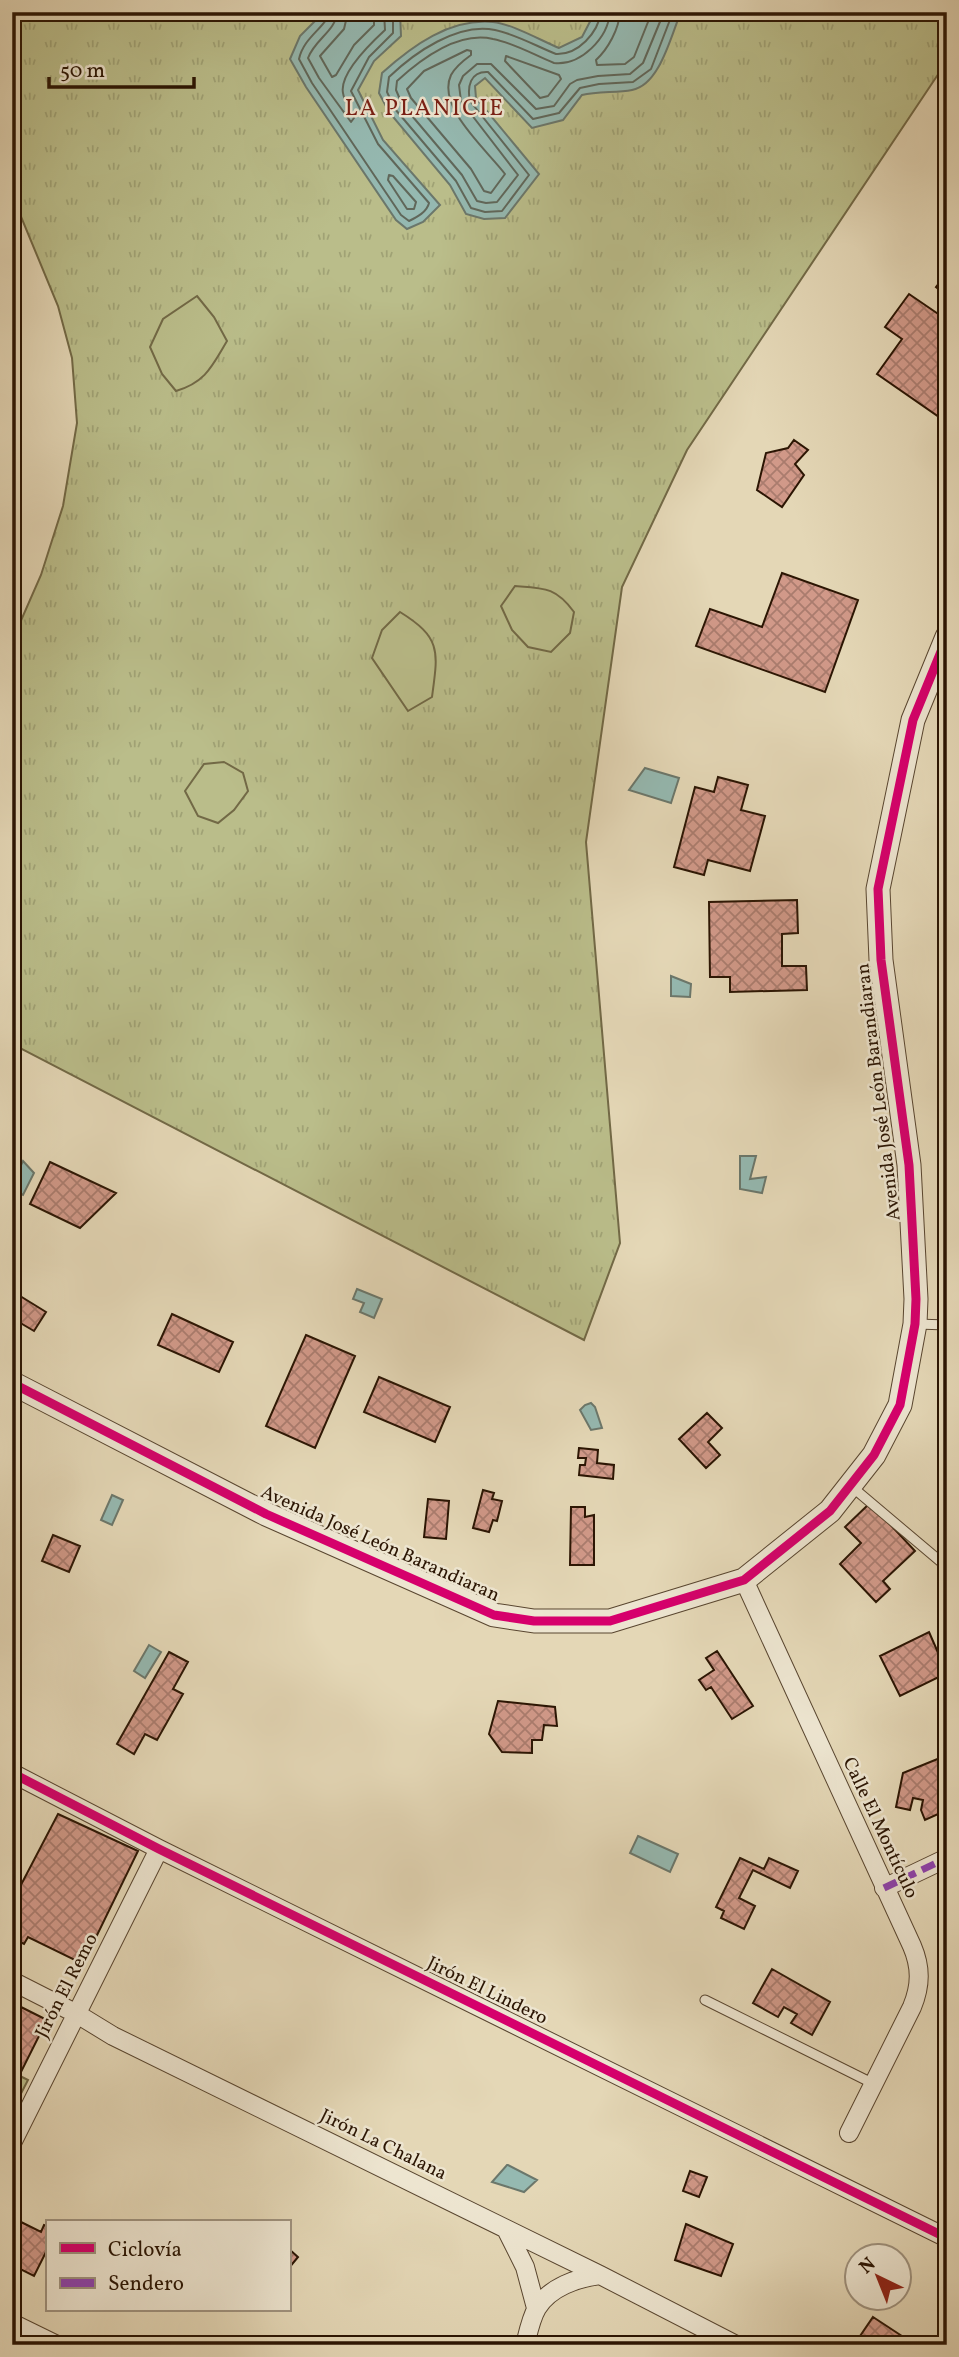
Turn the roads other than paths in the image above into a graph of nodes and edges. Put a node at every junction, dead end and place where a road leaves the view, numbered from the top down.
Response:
1 (947, 636) edge
2 (915, 1324) junction
3 (947, 1325) edge
4 (12, 1383) edge
5 (850, 1485) junction
6 (947, 1567) edge
7 (744, 1580) junction
8 (12, 1773) edge
9 (159, 1849) junction
10 (947, 1858) edge
11 (884, 1888) junction
12 (13, 1983) edge
13 (705, 2000) dead end
14 (77, 2014) junction
15 (874, 2084) junction
16 (849, 2133) dead end
17 (12, 2143) edge
18 (506, 2229) junction
19 (947, 2238) edge
20 (600, 2275) junction
21 (536, 2308) junction
22 (12, 2323) edge
23 (57, 2345) edge
24 (525, 2345) edge
25 (736, 2345) edge

1 - 2 street, Avenida José León Barandiaran
2 - 3 lane
2 - 5 street, Avenida José León Barandiaran
4 - 7 street, Avenida José León Barandiaran
5 - 6 lane
5 - 7 street, Avenida José León Barandiaran
7 - 11 street, Calle El Montículo
8 - 9 street, Jirón El Lindero
9 - 14 street, Jirón El Remo
9 - 19 street, Jirón El Lindero
10 - 11 street
11 - 15 street, Calle El Montículo
12 - 14 street, Jirón La Chalana
13 - 15 lane
14 - 17 street, Jirón El Remo
14 - 18 street, Jirón La Chalana
15 - 16 street, Calle El Montículo
18 - 20 street, Jirón La Chalana
18 - 21 street
20 - 21 street
20 - 25 street, Jirón La Chalana
21 - 24 street
22 - 23 street

